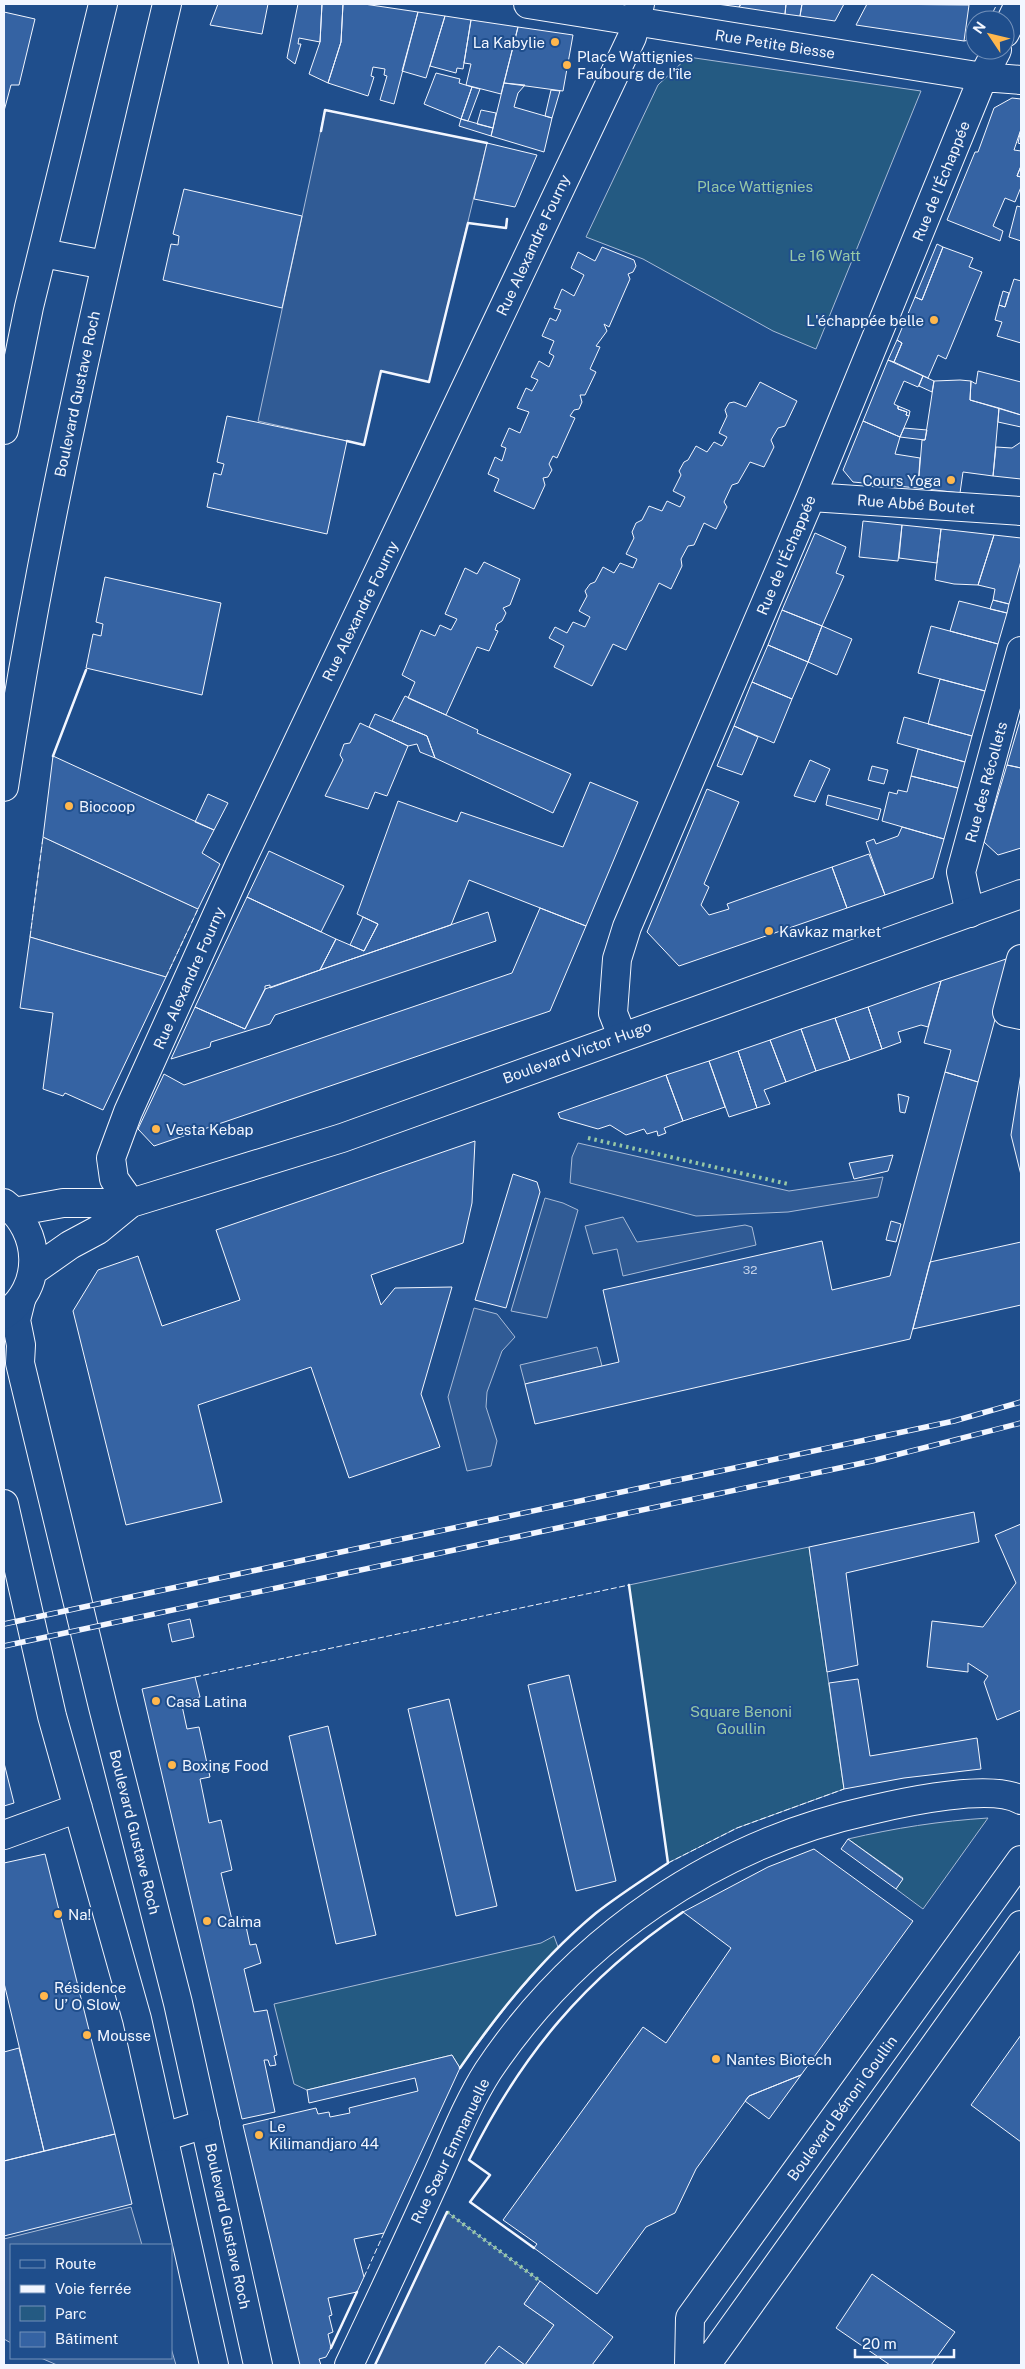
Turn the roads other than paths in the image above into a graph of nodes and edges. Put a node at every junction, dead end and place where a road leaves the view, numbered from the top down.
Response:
1 (102, 4) edge
2 (167, 4) edge
3 (528, 4) edge
4 (638, 12) edge
5 (992, 60) edge
6 (983, 78) junction
7 (1021, 80) edge
8 (42, 253) junction
9 (105, 265) junction
10 (4, 430) edge
11 (811, 497) junction
12 (1021, 511) edge
13 (1021, 651) edge
14 (4, 787) edge
15 (1021, 894) edge
16 (970, 914) junction
17 (1021, 959) edge
18 (1021, 1015) edge
19 (622, 1036) junction
20 (131, 1203) junction
21 (9, 1207) edge
22 (33, 1272) junction
23 (12, 1308) edge
24 (4, 1504) edge
25 (1021, 1800) edge
26 (78, 1808) junction
27 (4, 1835) edge
28 (1021, 1860) edge
29 (1021, 1925) edge
30 (205, 2124) junction
31 (164, 2137) junction
32 (214, 2365) edge
33 (258, 2365) edge
34 (348, 2365) edge
35 (689, 2365) edge
36 (706, 2365) edge

1 - 8 street
2 - 9 street, Boulevard Gustave Roch
3 - 4 street, Rue Petite Biesse
4 - 6 street, Rue Petite Biesse
4 - 20 street, Rue Alexandre Fourny
5 - 6 street, Rue de l'Échappée
6 - 7 street, Rue Petite Biesse
6 - 11 street, Rue de l'Échappée
8 - 9 street
8 - 10 street
9 - 14 street, Boulevard Gustave Roch
11 - 12 street, Rue Abbé Boutet
11 - 19 street, Rue de l'Échappée
13 - 16 street, Rue des Récollets
15 - 16 street, Boulevard Victor Hugo
16 - 19 street, Boulevard Victor Hugo
17 - 18 street
19 - 20 street, Boulevard Victor Hugo
20 - 21 street, Boulevard Victor Hugo
20 - 22 street, Boulevard Victor Hugo
21 - 22 street
22 - 23 street, Boulevard Gustave Roch
23 - 30 street, Boulevard Gustave Roch
24 - 26 street
25 - 34 street, Rue Sœur Emmanuelle
26 - 27 street
26 - 31 street
28 - 35 street, Boulevard Bénoni Goullin
29 - 36 street
30 - 31 street
30 - 33 street, Boulevard Gustave Roch
31 - 32 street

